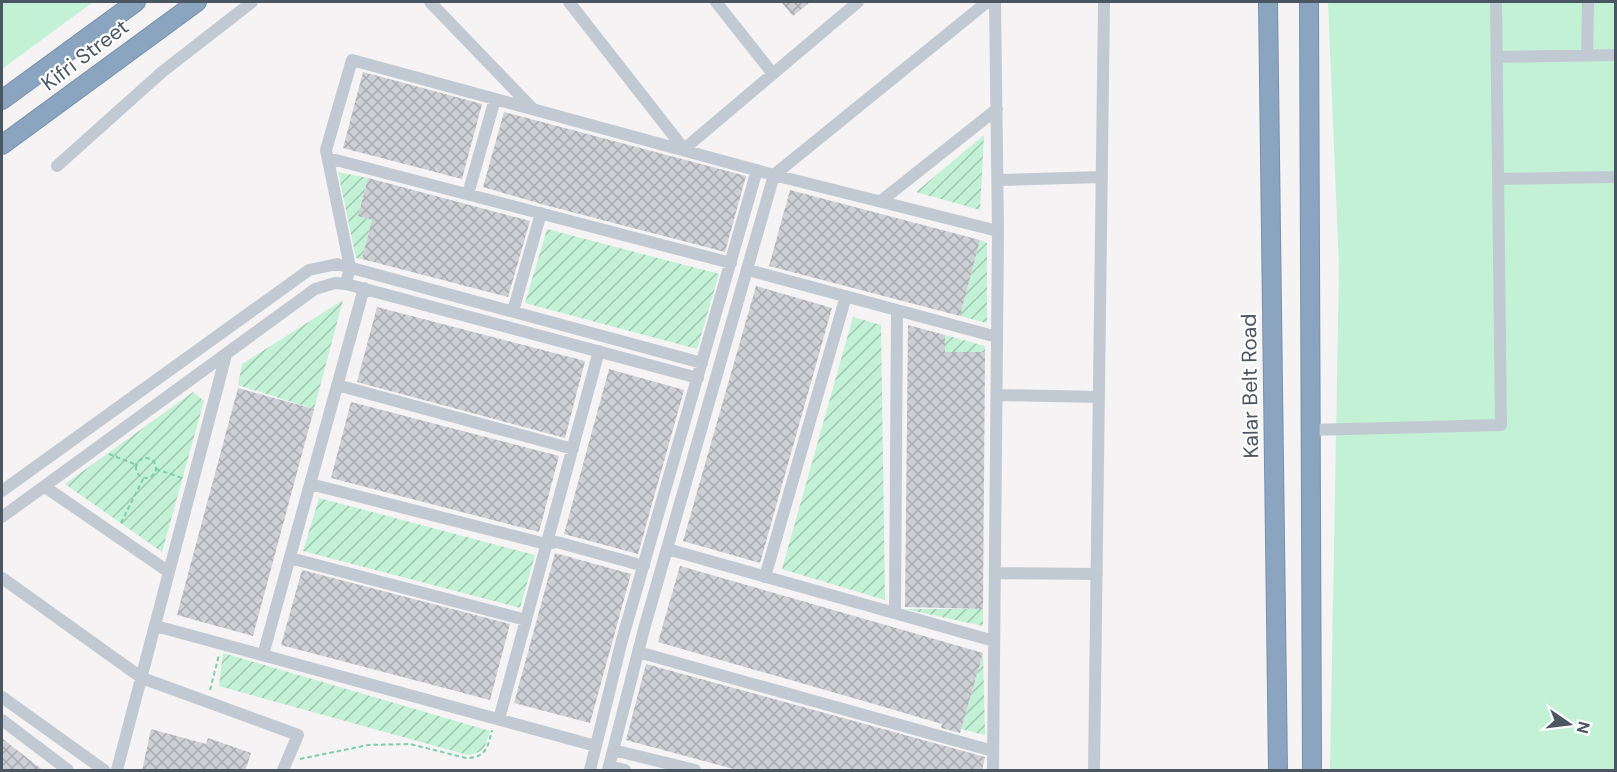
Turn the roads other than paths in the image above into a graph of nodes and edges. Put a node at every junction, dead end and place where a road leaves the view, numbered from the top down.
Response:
1 (136, 2) edge
2 (197, 2) edge
3 (252, 2) edge
4 (430, 2) edge
5 (569, 2) edge
6 (716, 2) edge
7 (858, 2) edge
8 (987, 2) edge
9 (995, 2) edge
10 (1104, 2) edge
11 (1268, 2) edge
12 (1309, 2) edge
13 (1496, 2) edge
14 (1588, 2) edge
15 (1587, 55) junction
16 (1616, 55) edge
17 (1497, 57) junction
18 (773, 74) junction
19 (495, 99) junction
20 (2, 100) edge
21 (997, 108) junction
22 (532, 109) junction
23 (2, 145) edge
24 (684, 149) junction
25 (328, 158) junction
26 (57, 166) dead end
27 (757, 170) junction
28 (774, 175) junction
29 (1102, 177) junction
30 (1616, 177) edge
31 (1498, 179) junction
32 (998, 180) junction
33 (468, 194) junction
34 (881, 201) junction
35 (541, 213) junction
36 (998, 231) junction
37 (731, 263) junction
38 (350, 267) junction
39 (748, 270) junction
40 (346, 284) junction
41 (364, 288) junction
42 (447, 293) junction
43 (846, 296) junction
44 (442, 309) junction
45 (897, 310) junction
46 (513, 311) junction
47 (997, 337) junction
48 (599, 351) junction
49 (226, 355) junction
50 (702, 363) junction
51 (698, 378) junction
52 (337, 386) junction
53 (997, 395) junction
54 (1099, 397) junction
55 (1310, 430) junction
56 (573, 448) junction
57 (310, 484) junction
58 (45, 487) junction
59 (2, 491) edge
60 (2, 517) edge
61 (546, 544) junction
62 (668, 549) junction
63 (290, 558) junction
64 (644, 566) junction
65 (169, 572) junction
66 (995, 573) junction
67 (1097, 574) junction
68 (765, 577) junction
69 (2, 578) edge
70 (895, 613) junction
71 (526, 620) junction
72 (156, 626) junction
73 (994, 641) junction
74 (638, 652) junction
75 (263, 656) junction
76 (142, 678) junction
77 (2, 697) edge
78 (17, 708) junction
79 (497, 719) junction
80 (3, 721) edge
81 (596, 746) junction
82 (613, 750) junction
83 (993, 751) junction
84 (284, 767) edge
85 (608, 768) edge
86 (68, 771) edge
87 (104, 771) edge
88 (117, 771) edge
89 (590, 771) edge
90 (625, 771) edge
91 (695, 771) edge
92 (993, 771) edge
93 (1094, 771) edge
94 (1278, 771) edge
95 (1312, 771) edge

1 - 20 highway, Kifri Street
2 - 23 highway, Kifri Street
3 - 26 street
4 - 22 street
5 - 24 street
6 - 18 street
7 - 18 street
8 - 28 street
9 - 21 street
10 - 29 street
11 - 94 highway, Kalar Belt Road
12 - 55 highway
13 - 17 street
14 - 15 street
15 - 16 street
15 - 17 street
17 - 31 street
18 - 24 street
19 - 22 street
19 - 25 street
19 - 33 street
21 - 32 street
21 - 34 street
22 - 24 street
24 - 27 street
25 - 33 street
25 - 38 street
27 - 28 street
27 - 37 street
28 - 34 street
28 - 39 street
29 - 32 street
29 - 54 street
30 - 31 street
31 - 55 street
32 - 36 street
33 - 35 street
34 - 36 street
35 - 37 street
35 - 46 street
36 - 47 street
37 - 50 street
38 - 40 street
38 - 42 street
38 - 59 street
39 - 43 street
39 - 62 street
40 - 41 street
40 - 49 street
41 - 44 street
41 - 52 street
42 - 44 street
42 - 46 street
43 - 45 street
43 - 68 street
44 - 48 street
45 - 47 street
45 - 70 street
46 - 50 street
47 - 53 street
48 - 51 street
48 - 56 street
49 - 58 street
49 - 65 street
50 - 51 street
51 - 64 street
52 - 56 street
52 - 57 street
53 - 54 street
53 - 66 street
54 - 67 street
55 - 95 highway
56 - 61 street
57 - 61 street
57 - 63 street
58 - 60 street
58 - 65 street
61 - 64 street
61 - 71 street
62 - 68 street
62 - 74 street
63 - 71 street
63 - 75 street
64 - 81 street
65 - 72 street
66 - 67 street
66 - 73 street
67 - 93 street
68 - 70 street
69 - 76 street
70 - 73 street
71 - 79 street
72 - 75 street
72 - 76 street
73 - 83 street
74 - 82 street
74 - 83 street
75 - 79 street
76 - 84 street
76 - 88 street
77 - 78 street
78 - 80 street
78 - 87 street
79 - 81 street
80 - 86 street
81 - 89 street
82 - 85 street
82 - 91 street
83 - 92 street
85 - 90 street

